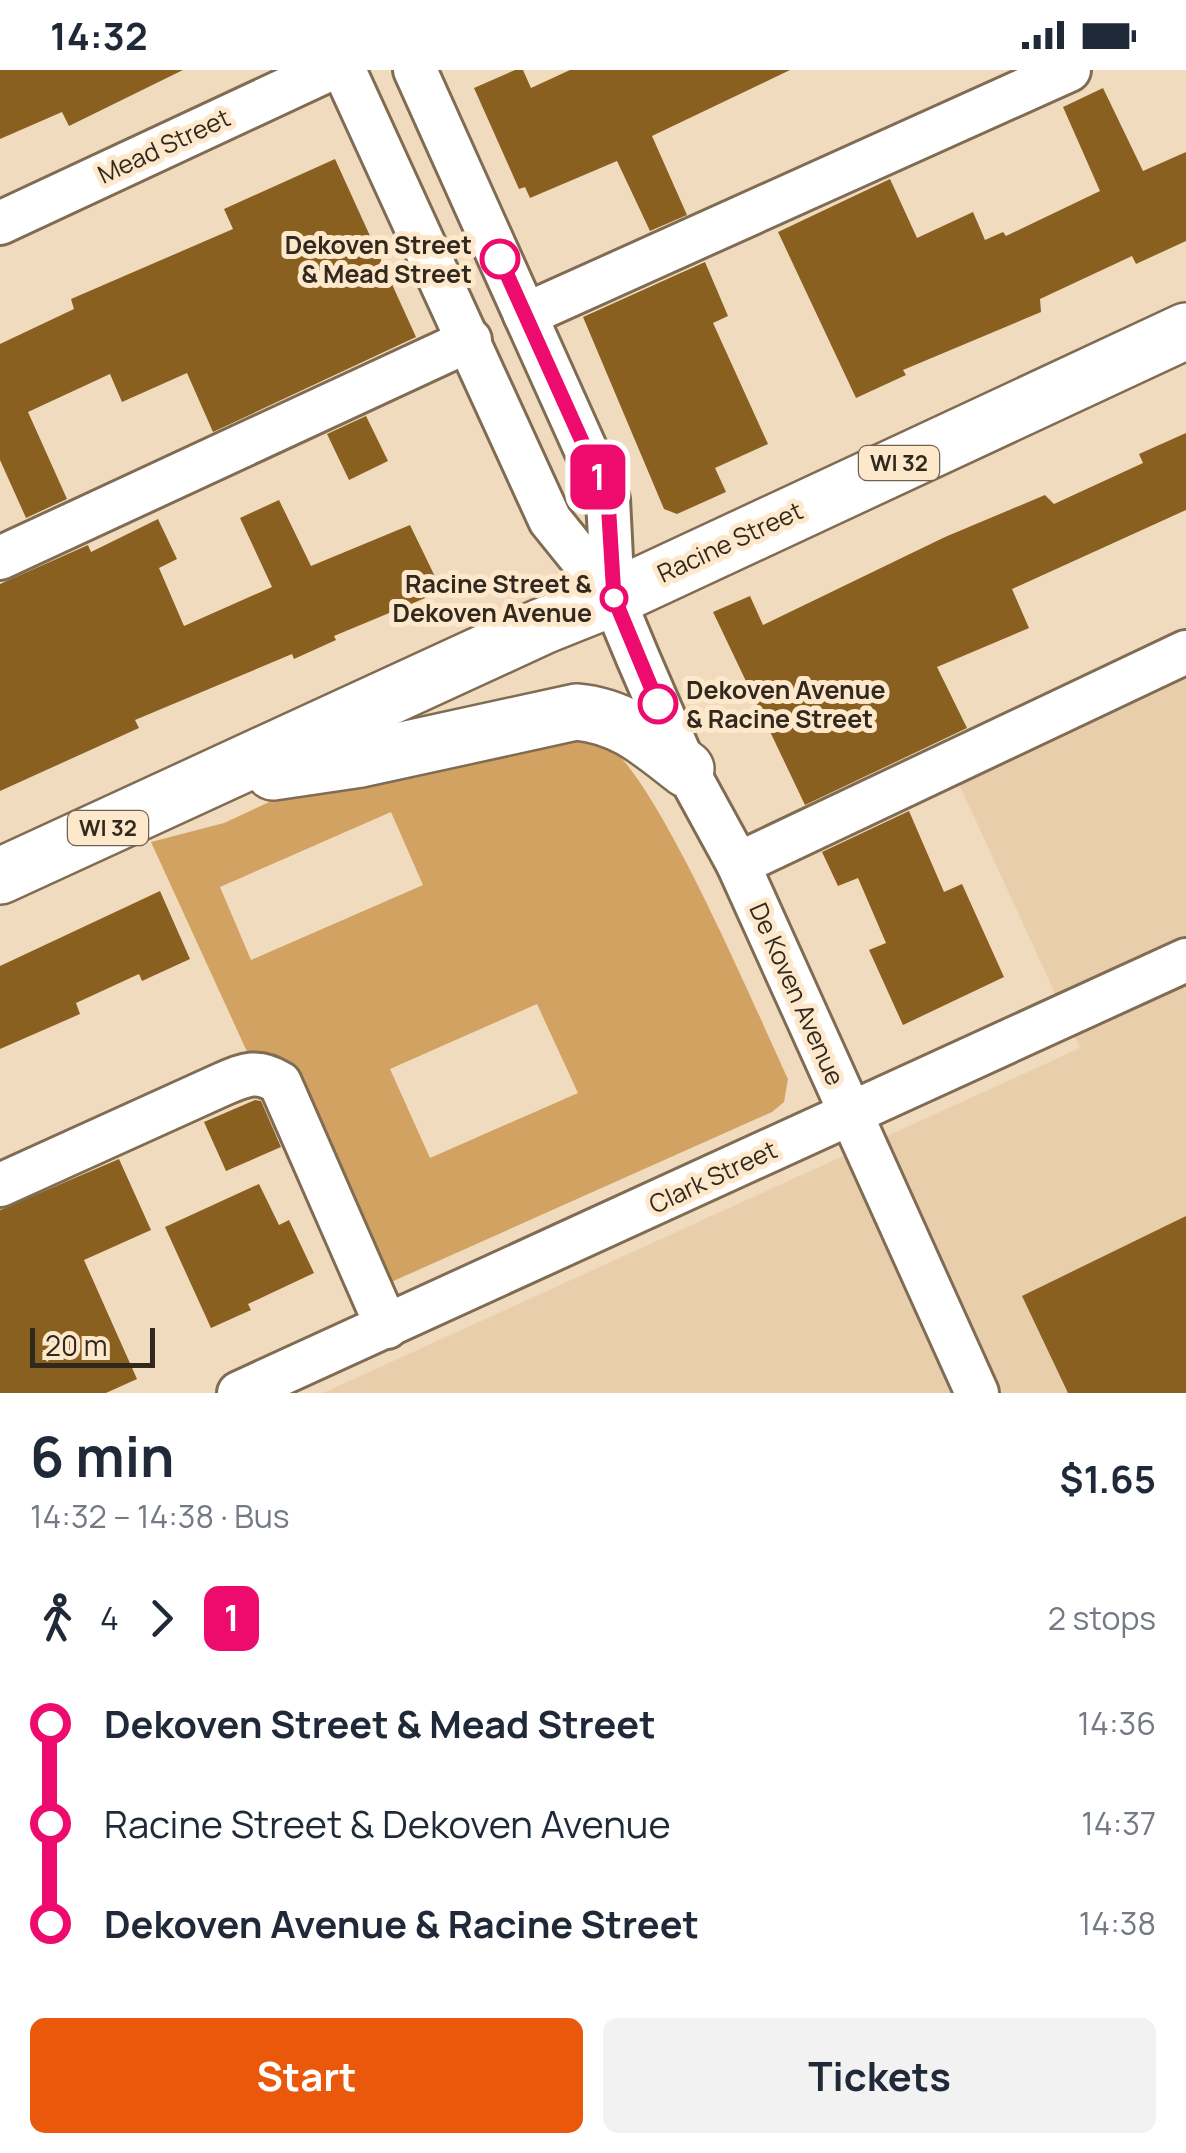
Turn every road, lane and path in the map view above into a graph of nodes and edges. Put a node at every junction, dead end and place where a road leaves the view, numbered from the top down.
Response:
1 (328, 70) edge
2 (344, 70) edge
3 (415, 70) edge
4 (1068, 70) edge
5 (0, 223) edge
6 (525, 315) junction
7 (1186, 331) edge
8 (470, 340) junction
9 (0, 558) edge
10 (614, 598) junction
11 (1186, 652) edge
12 (686, 769) junction
13 (215, 780) junction
14 (738, 864) junction
15 (0, 876) edge
16 (1186, 960) edge
17 (850, 1114) junction
18 (0, 1185) edge
19 (387, 1327) junction
20 (239, 1393) edge
21 (977, 1393) edge

1 - 5 street, Mead Street
2 - 8 street, De Koven Avenue
3 - 6 street, De Koven Avenue
4 - 6 street
6 - 10 street, De Koven Avenue
7 - 10 main road, Racine Street / WI 32
8 - 9 street
8 - 10 street, De Koven Avenue
10 - 12 street, De Koven Avenue
10 - 13 main road, Racine Street / WI 32
11 - 14 street
12 - 13 main road
12 - 14 street, De Koven Avenue
13 - 15 main road, Racine Street / WI 32
14 - 17 street, De Koven Avenue
16 - 17 street, Clark Street
17 - 19 street, Clark Street
17 - 21 street, De Koven Avenue
18 - 19 street
19 - 20 street, Clark Street

